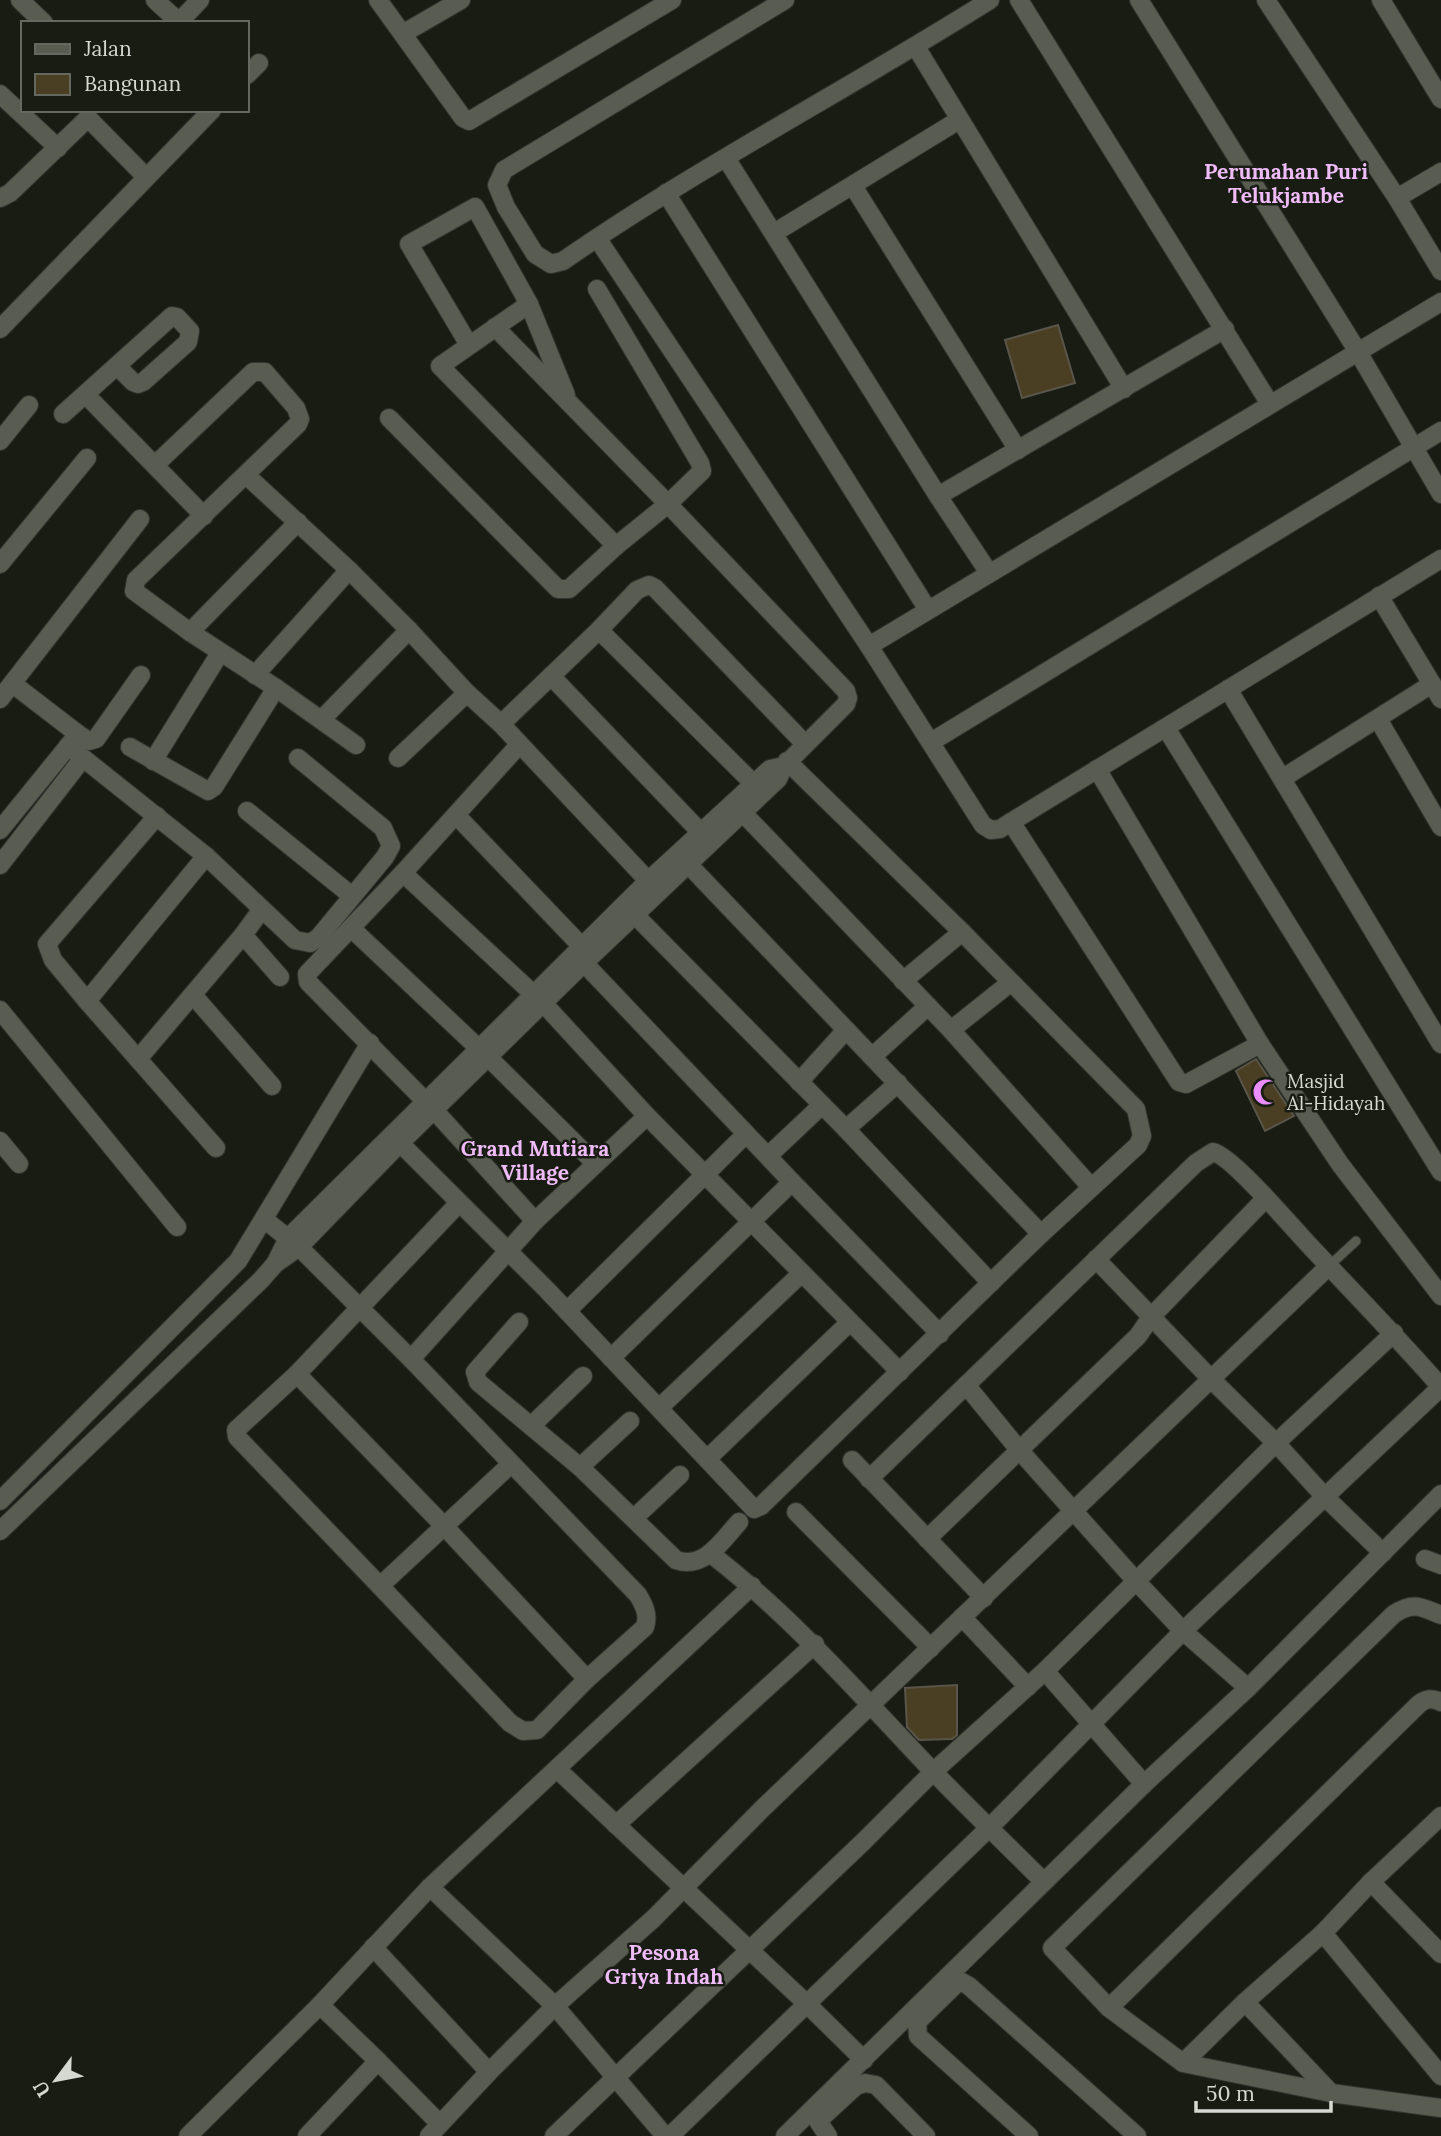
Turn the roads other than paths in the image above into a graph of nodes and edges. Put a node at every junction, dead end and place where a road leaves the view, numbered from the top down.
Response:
1 (20, 0) edge
2 (155, 0) edge
3 (200, 0) edge
4 (378, 0) edge
5 (461, 0) edge
6 (673, 0) edge
7 (785, 0) edge
8 (990, 0) edge
9 (1020, 0) edge
10 (1139, 0) edge
11 (1266, 0) edge
12 (1381, 0) edge
13 (42, 21) edge
14 (178, 21) edge
15 (180, 21) edge
16 (404, 33) junction
17 (916, 47) junction
18 (0, 94) edge
19 (1441, 99) edge
20 (210, 112) edge
21 (91, 114) edge
22 (959, 120) junction
23 (58, 148) junction
24 (726, 158) junction
25 (1441, 172) edge
26 (146, 177) junction
27 (853, 186) junction
28 (666, 193) junction
29 (0, 198) edge
30 (1397, 198) junction
31 (774, 233) junction
32 (597, 238) junction
33 (1441, 271) edge
34 (597, 289) dead end
35 (1441, 302) edge
36 (529, 304) junction
37 (495, 327) junction
38 (0, 329) edge
39 (1225, 329) junction
40 (469, 345) junction
41 (1358, 352) junction
42 (117, 366) dead end
43 (1124, 389) junction
44 (86, 395) junction
45 (1270, 404) junction
46 (29, 405) dead end
47 (570, 405) junction
48 (63, 414) dead end
49 (389, 418) dead end
50 (1441, 431) edge
51 (0, 441) edge
52 (1414, 447) junction
53 (1018, 450) junction
54 (87, 458) dead end
55 (156, 464) junction
56 (246, 475) junction
57 (1441, 494) edge
58 (938, 496) junction
59 (668, 504) junction
60 (204, 516) junction
61 (140, 519) dead end
62 (298, 522) junction
63 (616, 546) junction
64 (1441, 559) edge
65 (0, 564) edge
66 (349, 570) junction
67 (989, 573) junction
68 (1380, 596) junction
69 (928, 610) junction
70 (600, 629) junction
71 (409, 630) junction
72 (190, 632) junction
73 (869, 646) junction
74 (220, 653) junction
75 (141, 675) dead end
76 (255, 675) junction
77 (551, 676) junction
78 (276, 688) junction
79 (1228, 689) junction
80 (1436, 692) edge
81 (4, 693) edge
82 (467, 693) junction
83 (323, 719) junction
84 (1378, 719) junction
85 (501, 724) junction
86 (1166, 728) junction
87 (73, 740) junction
88 (931, 742) junction
89 (805, 744) junction
90 (356, 745) dead end
91 (519, 745) junction
92 (130, 747) dead end
93 (83, 758) junction
94 (298, 758) dead end
95 (398, 758) dead end
96 (153, 761) junction
97 (786, 763) junction
98 (1097, 769) junction
99 (1283, 778) junction
100 (759, 789) junction
101 (247, 811) dead end
102 (743, 813) junction
103 (456, 815) junction
104 (157, 816) junction
105 (1011, 822) junction
106 (1441, 827) edge
107 (0, 830) edge
108 (705, 837) junction
109 (206, 856) junction
110 (688, 864) junction
111 (0, 865) edge
112 (403, 873) junction
113 (653, 886) junction
114 (352, 896) junction
115 (262, 909) junction
116 (634, 914) junction
117 (351, 928) junction
118 (962, 932) junction
119 (243, 935) junction
120 (586, 955) junction
121 (280, 977) dead end
122 (903, 981) junction
123 (1010, 983) junction
124 (193, 995) junction
125 (538, 1000) junction
126 (87, 1001) junction
127 (928, 1006) junction
128 (0, 1010) edge
129 (846, 1030) junction
130 (951, 1030) junction
131 (370, 1043) junction
132 (1260, 1044) junction
133 (1441, 1044) edge
134 (484, 1053) junction
135 (873, 1056) junction
136 (138, 1059) junction
137 (799, 1082) junction
138 (898, 1083) junction
139 (272, 1086) dead end
140 (429, 1105) junction
141 (822, 1105) junction
142 (648, 1115) junction
143 (846, 1129) junction
144 (746, 1134) junction
145 (0, 1141) edge
146 (400, 1143) junction
147 (216, 1147) dead end
148 (768, 1156) junction
149 (595, 1163) junction
150 (19, 1164) dead end
151 (704, 1172) junction
152 (1441, 1172) edge
153 (792, 1182) junction
154 (1091, 1187) junction
155 (1265, 1199) junction
156 (459, 1203) junction
157 (265, 1220) junction
158 (535, 1221) junction
159 (752, 1221) junction
160 (177, 1227) dead end
161 (1041, 1234) junction
162 (1356, 1241) dead end
163 (293, 1242) junction
164 (508, 1250) junction
165 (1096, 1259) junction
166 (238, 1261) junction
167 (1329, 1266) junction
168 (802, 1273) junction
169 (261, 1280) junction
170 (990, 1283) junction
171 (1441, 1296) edge
172 (360, 1308) junction
173 (567, 1311) junction
174 (1151, 1317) junction
175 (519, 1322) dead end
176 (850, 1322) junction
177 (1394, 1333) junction
178 (940, 1334) junction
179 (611, 1358) junction
180 (411, 1359) junction
181 (900, 1372) junction
182 (297, 1374) junction
183 (583, 1376) dead end
184 (1210, 1379) junction
185 (966, 1385) junction
186 (1441, 1387) edge
187 (660, 1407) junction
188 (630, 1422) dead end
189 (531, 1426) junction
190 (1276, 1443) junction
191 (1020, 1451) junction
192 (707, 1459) junction
193 (852, 1460) dead end
194 (511, 1464) junction
195 (580, 1467) junction
196 (680, 1475) dead end
197 (869, 1479) junction
198 (1441, 1494) edge
199 (1325, 1497) junction
200 (0, 1501) edge
201 (1073, 1510) junction
202 (796, 1512) dead end
203 (634, 1518) junction
204 (738, 1522) dead end
205 (445, 1527) junction
206 (0, 1531) edge
207 (927, 1539) junction
208 (1384, 1553) junction
209 (710, 1554) junction
210 (1136, 1581) junction
211 (380, 1586) junction
212 (752, 1586) junction
213 (984, 1598) junction
214 (1441, 1615) edge
215 (962, 1617) junction
216 (1183, 1631) junction
217 (815, 1644) junction
218 (931, 1648) junction
219 (1045, 1671) junction
220 (587, 1679) junction
221 (1028, 1687) junction
222 (1248, 1688) junction
223 (1441, 1702) edge
224 (871, 1705) junction
225 (1091, 1723) junction
226 (558, 1770) junction
227 (933, 1772) junction
228 (1144, 1784) junction
229 (1441, 1817) edge
230 (615, 1825) junction
231 (989, 1828) junction
232 (1044, 1882) junction
233 (1371, 1882) junction
234 (430, 1887) junction
235 (684, 1887) junction
236 (1323, 1933) junction
237 (373, 1947) junction
238 (750, 1950) junction
239 (1441, 1954) edge
240 (1245, 2002) junction
241 (807, 2004) junction
242 (320, 2005) junction
243 (555, 2006) junction
244 (1109, 2008) junction
245 (863, 2060) junction
246 (378, 2061) junction
247 (1183, 2063) junction
248 (489, 2071) junction
249 (1441, 2076) edge
250 (616, 2079) junction
251 (1331, 2093) junction
252 (1441, 2108) edge
253 (435, 2130) edge
254 (192, 2135) edge
255 (307, 2136) edge
256 (554, 2136) edge
257 (667, 2136) edge
258 (785, 2136) edge
259 (828, 2136) edge
260 (926, 2136) edge
261 (1030, 2136) edge
262 (1137, 2136) edge

1 - 13 street
2 - 14 street
3 - 15 street
4 - 16 street
5 - 16 street
6 - 16 street
7 - 32 street
8 - 17 street
9 - 39 street
10 - 41 street
11 - 30 street
12 - 19 street
17 - 22 street
17 - 24 street
18 - 23 street
20 - 26 street
21 - 23 street
21 - 26 street
22 - 27 street
22 - 43 street
23 - 29 street
24 - 28 street
24 - 31 street
25 - 30 street
26 - 38 street
27 - 31 street
27 - 53 street
28 - 32 street
28 - 69 street
30 - 33 street
31 - 58 street
32 - 73 street
34 - 59 street
35 - 41 street
36 - 37 street
36 - 40 street
36 - 47 street
37 - 40 street
37 - 47 street
39 - 43 street
39 - 45 street
40 - 63 street
41 - 45 street
41 - 52 street
42 - 44 street
43 - 53 street
44 - 48 street
44 - 55 street
45 - 67 street
46 - 51 street
47 - 59 street
49 - 63 street
50 - 52 street
52 - 57 street
52 - 88 street
53 - 58 street
54 - 65 street
55 - 56 street
55 - 60 street
56 - 60 street
56 - 62 street
58 - 67 street
59 - 63 street
59 - 89 street
60 - 72 street
61 - 81 street
62 - 66 street
62 - 72 street
64 - 68 street
66 - 71 street
66 - 76 street
67 - 69 street
68 - 79 street
68 - 80 street
69 - 73 street
70 - 77 street
70 - 89 street
70 - 100 street
71 - 82 street
71 - 83 street
72 - 74 street
73 - 88 street
74 - 76 street
74 - 96 street
75 - 87 street
76 - 78 street
77 - 85 street
77 - 108 street
78 - 83 street
78 - 96 street
79 - 86 street
79 - 99 street
80 - 84 street
81 - 87 street
82 - 85 street
82 - 95 street
83 - 90 street
84 - 99 street
84 - 106 street
85 - 91 street
86 - 98 street
86 - 152 street
87 - 93 street
87 - 107 street
88 - 105 street
89 - 97 street
91 - 103 street
91 - 113 street
92 - 96 street
93 - 104 street
93 - 111 street
94 - 114 street
97 - 100 street
97 - 118 street
98 - 105 street
98 - 132 street
99 - 133 street
100 - 102 street
100 - 108 street
101 - 114 street
102 - 108 street
102 - 122 street
103 - 112 street
103 - 120 street
104 - 109 street
104 - 126 street
105 - 132 street
108 - 110 street
108 - 113 street
109 - 115 street
109 - 126 street
110 - 113 street
110 - 129 street
112 - 117 street
112 - 125 street
113 - 116 street
113 - 120 street
114 - 115 street
115 - 119 street
116 - 120 street
116 - 137 street
117 - 131 street
117 - 134 street
118 - 122 street
118 - 123 street
119 - 121 street
119 - 124 street
120 - 125 street
120 - 144 street
122 - 127 street
123 - 130 street
123 - 154 street
124 - 136 street
124 - 139 street
125 - 134 street
125 - 142 street
126 - 136 street
127 - 130 street
127 - 135 street
128 - 160 street
129 - 135 street
129 - 137 street
130 - 154 street
131 - 140 street
131 - 157 street
132 - 171 street
134 - 140 street
134 - 149 street
135 - 138 street
136 - 147 street
137 - 141 street
138 - 143 street
138 - 161 street
140 - 146 street
140 - 158 street
140 - 163 street
141 - 143 street
141 - 148 street
142 - 149 street
142 - 151 street
143 - 170 street
144 - 148 street
144 - 151 street
145 - 150 street
146 - 156 street
146 - 163 street
148 - 153 street
149 - 158 street
151 - 159 street
151 - 173 street
153 - 159 street
153 - 178 street
154 - 161 street
155 - 165 street
155 - 167 street
155 - 174 street
156 - 164 street
156 - 172 street
157 - 163 street
157 - 166 street
158 - 164 street
159 - 168 street
159 - 179 street
161 - 170 street
162 - 167 lane
163 - 169 street
163 - 172 street
164 - 173 street
164 - 180 street
165 - 174 street
165 - 185 street
166 - 169 street
166 - 200 street
167 - 177 street
167 - 184 street
168 - 176 street
168 - 187 street
169 - 206 street
170 - 178 street
172 - 180 street
172 - 182 street
173 - 179 street
174 - 184 street
174 - 191 street
175 - 189 street
176 - 181 street
176 - 192 street
177 - 186 street
177 - 190 street
178 - 181 street
179 - 187 street
180 - 194 street
181 - 192 street
182 - 205 street
182 - 211 street
183 - 189 street
184 - 190 street
184 - 201 street
185 - 191 street
185 - 197 street
186 - 199 street
187 - 192 street
188 - 195 street
189 - 195 street
190 - 199 street
190 - 210 street
191 - 201 street
191 - 207 street
193 - 197 street
194 - 205 street
194 - 220 street
195 - 203 street
196 - 203 street
197 - 207 street
198 - 208 street
199 - 208 street
199 - 216 street
201 - 210 street
201 - 213 street
202 - 218 street
203 - 209 street
204 - 209 street
205 - 211 street
205 - 220 street
207 - 213 street
208 - 222 street
209 - 212 street
210 - 216 street
210 - 219 street
211 - 220 street
212 - 217 street
212 - 226 street
213 - 215 street
214 - 244 street
215 - 218 street
215 - 221 street
216 - 222 street
216 - 225 street
217 - 224 street
217 - 230 street
218 - 224 street
219 - 221 street
219 - 225 street
221 - 227 street
222 - 228 street
223 - 244 street
224 - 227 street
224 - 235 street
225 - 228 street
225 - 231 street
226 - 230 street
226 - 234 street
227 - 231 street
227 - 238 street
228 - 232 street
229 - 233 street
230 - 235 street
231 - 232 street
231 - 241 street
232 - 245 street
233 - 236 street
233 - 239 street
234 - 237 street
234 - 243 street
235 - 238 street
235 - 243 street
236 - 240 street
236 - 249 street
237 - 242 street
237 - 248 street
238 - 241 street
238 - 250 street
240 - 247 street
240 - 251 street
241 - 245 street
241 - 257 street
242 - 246 street
242 - 254 street
243 - 248 street
243 - 250 street
244 - 247 street
245 - 258 street
246 - 253 street
246 - 255 street
247 - 251 street
248 - 253 street
250 - 256 street
250 - 257 street
251 - 252 street
259 - 260 street
261 - 262 street

